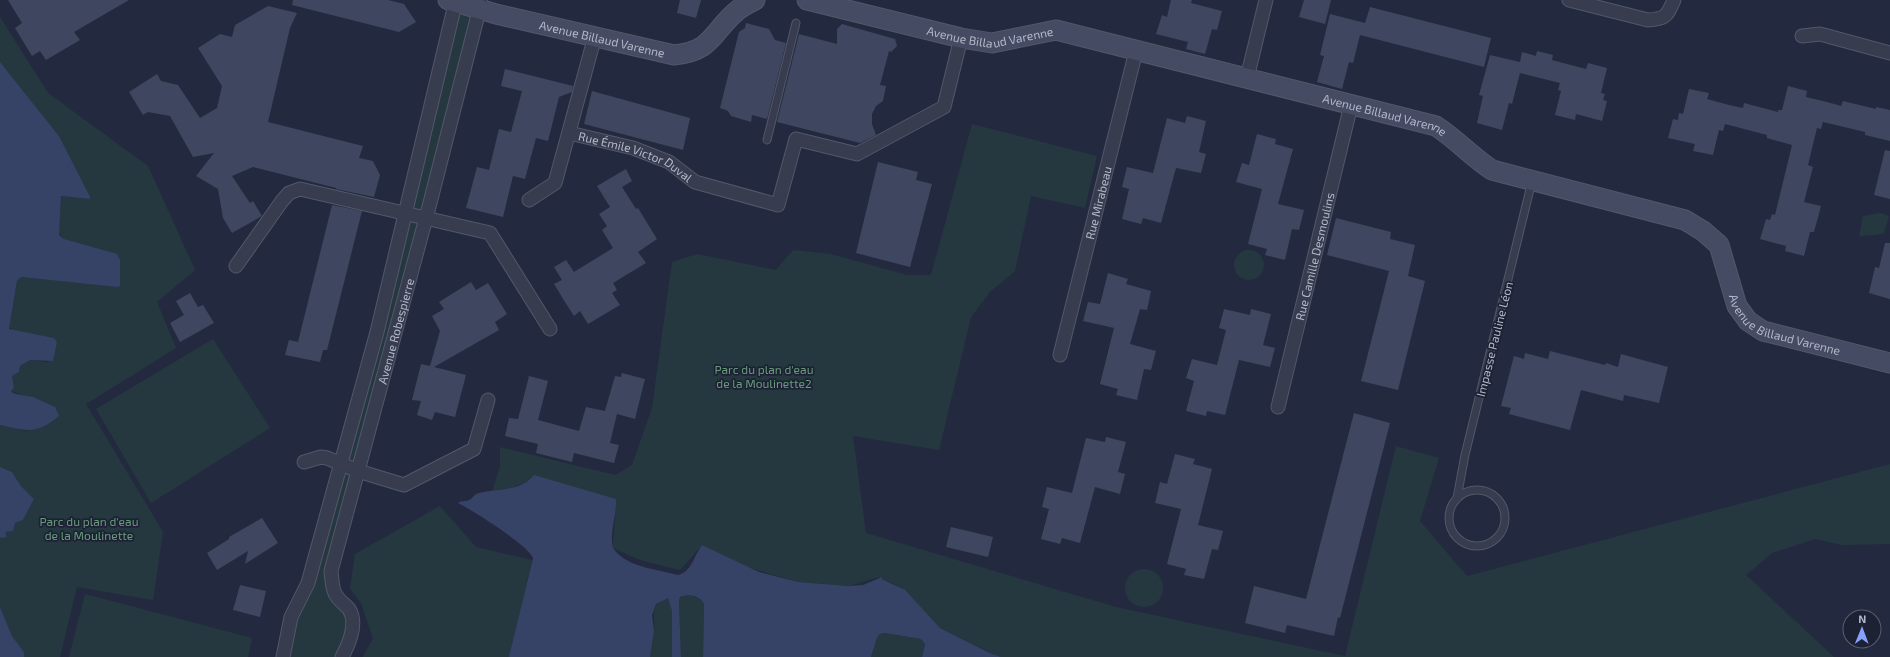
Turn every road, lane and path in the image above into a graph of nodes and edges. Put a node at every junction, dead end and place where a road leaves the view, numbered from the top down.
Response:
1 (754, 0) edge
2 (807, 0) edge
3 (1266, 0) edge
4 (1569, 0) edge
5 (1674, 0) edge
6 (453, 1) edge
7 (480, 4) edge
8 (796, 23) dead end
9 (595, 36) junction
10 (1802, 36) dead end
11 (961, 38) junction
12 (1136, 51) junction
13 (1890, 53) edge
14 (1247, 78) junction
15 (1351, 105) junction
16 (569, 133) junction
17 (767, 140) dead end
18 (1532, 180) junction
19 (529, 200) dead end
20 (405, 214) junction
21 (426, 217) junction
22 (236, 266) dead end
23 (550, 329) dead end
24 (1060, 355) dead end
25 (1890, 363) edge
26 (488, 400) dead end
27 (1278, 407) dead end
28 (304, 462) dead end
29 (340, 464) junction
30 (358, 471) junction
31 (1457, 498) junction
32 (284, 656) edge
33 (342, 657) edge

1 - 9 street, Avenue Billaud Varenne
2 - 11 street, Avenue Billaud Varenne
3 - 14 street
4 - 5 street
6 - 7 street, Avenue Billaud Varenne
6 - 20 street, Avenue Robespierre
7 - 9 street, Avenue Billaud Varenne
7 - 21 street, Avenue Robespierre
8 - 17 lane
9 - 16 street
10 - 13 street
11 - 12 street, Avenue Billaud Varenne
11 - 16 street, Rue Émile Victor Duval
12 - 14 street, Avenue Billaud Varenne
12 - 24 street, Rue Mirabeau
14 - 15 street, Avenue Billaud Varenne
15 - 18 street, Avenue Billaud Varenne
15 - 27 street, Rue Camille Desmoulins
16 - 19 street
18 - 25 street, Avenue Billaud Varenne
18 - 31 lane, Impasse Pauline Léon
20 - 21 street
20 - 22 street
20 - 29 street, Avenue Robespierre
21 - 23 street
21 - 30 street, Avenue Robespierre
26 - 30 street
28 - 29 street
29 - 30 street
29 - 32 street, Avenue Robespierre
30 - 33 street, Avenue Robespierre
31 - 31 lane, Impasse Pauline Léon

